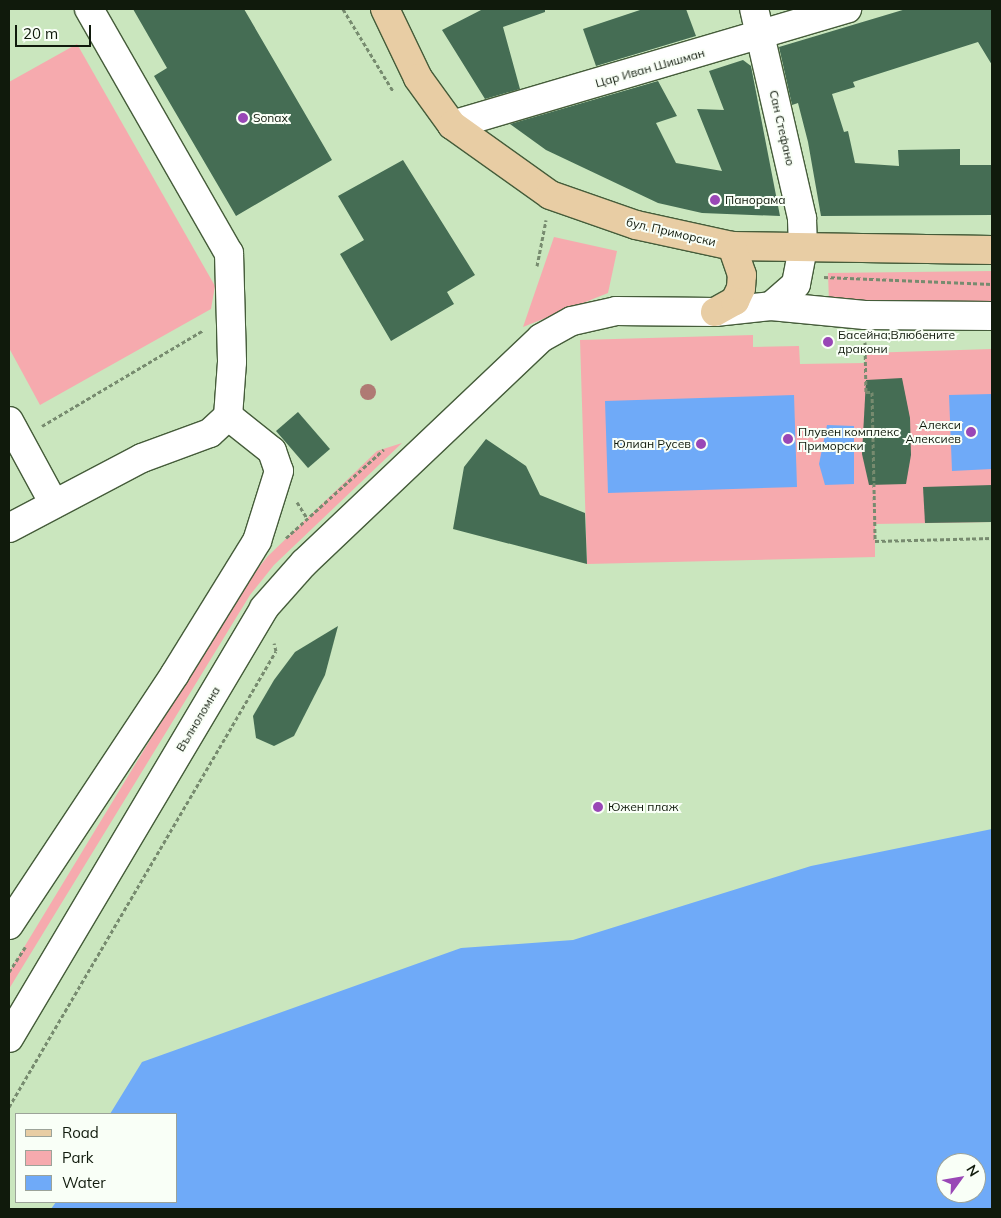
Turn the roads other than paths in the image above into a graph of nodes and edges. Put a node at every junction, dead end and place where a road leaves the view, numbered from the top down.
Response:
1 (89, 9) edge
2 (384, 9) edge
3 (754, 9) edge
4 (847, 9) edge
5 (761, 35) junction
6 (452, 125) junction
7 (732, 246) junction
8 (803, 248) junction
9 (992, 250) edge
10 (771, 306) junction
11 (715, 312) junction
12 (992, 316) edge
13 (228, 416) junction
14 (14, 430) edge
15 (54, 504) junction
16 (9, 528) edge
17 (9, 925) edge
18 (9, 1038) edge

1 - 13 street
2 - 6 main road, бул. Приморски
3 - 5 street, Сан Стефано
4 - 5 street, Цар Иван Шишман
5 - 6 street, Цар Иван Шишман
5 - 8 street, Сан Стефано
6 - 7 main road, бул. Приморски
7 - 8 main road, бул. Приморски
7 - 11 main road
8 - 9 main road, бул. Приморски
8 - 10 street, Сан Стефано
10 - 11 street, Вълноломна
10 - 12 street, Вълноломна
11 - 18 street, Вълноломна
13 - 15 street
13 - 17 street
14 - 15 street
15 - 16 street

